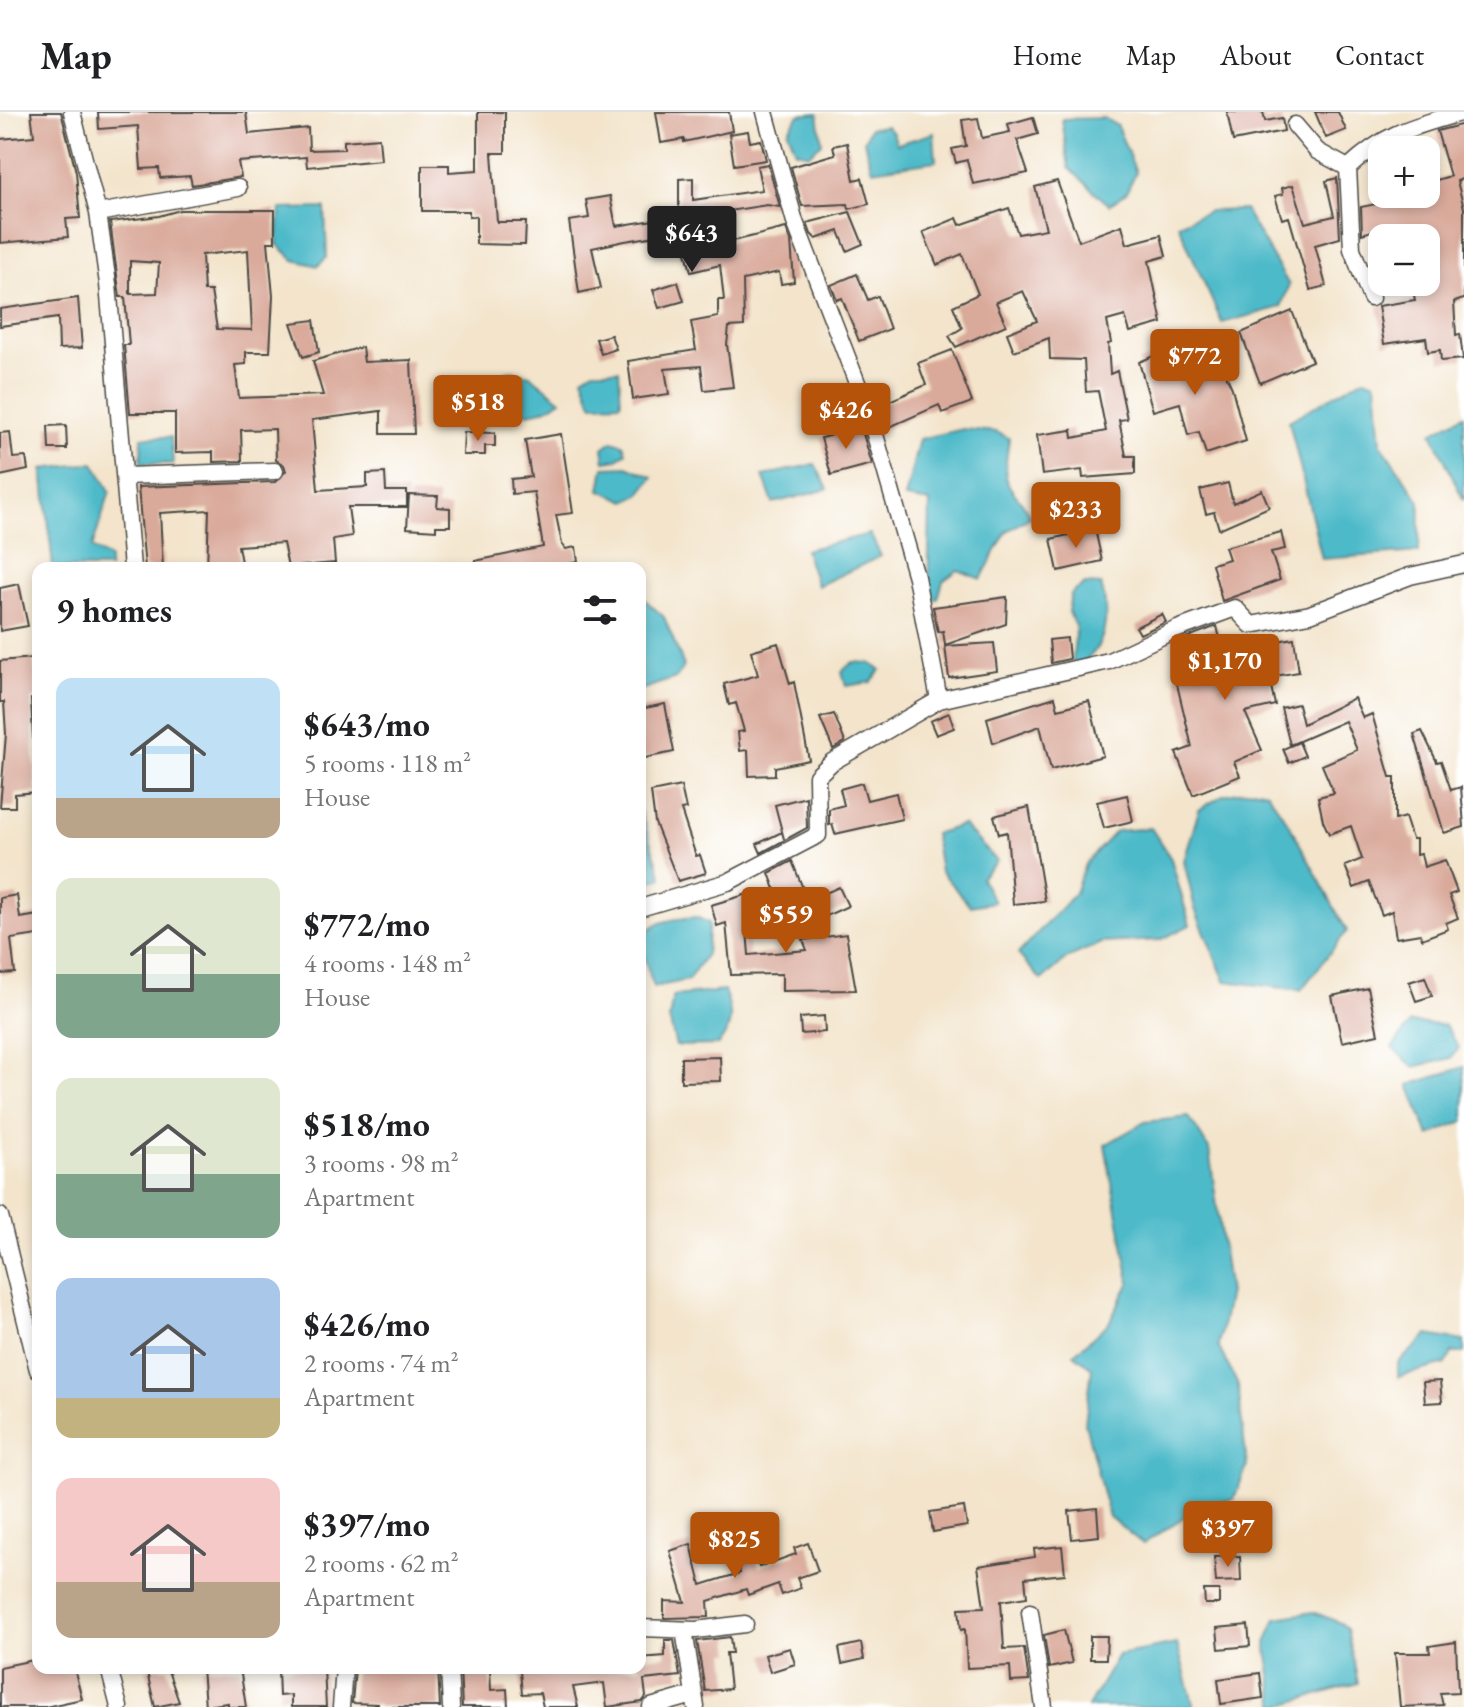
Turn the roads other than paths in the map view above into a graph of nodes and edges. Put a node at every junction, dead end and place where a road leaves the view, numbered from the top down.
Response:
1 (72, 112) edge
2 (765, 112) edge
3 (1463, 112) edge
4 (1295, 125) dead end
5 (1348, 168) junction
6 (238, 188) dead end
7 (98, 213) junction
8 (1371, 298) dead end
9 (275, 471) dead end
10 (125, 476) junction
11 (132, 562) edge
12 (1464, 564) edge
13 (939, 700) junction
14 (646, 906) edge
15 (0, 1216) edge
16 (32, 1346) edge
17 (1030, 1612) dead end
18 (745, 1624) dead end
19 (646, 1628) edge
20 (684, 1630) junction
21 (111, 1674) edge
22 (344, 1674) edge
23 (449, 1674) edge
24 (694, 1701) edge
25 (119, 1707) edge
26 (341, 1707) edge
27 (451, 1707) edge
28 (651, 1707) edge
29 (1044, 1707) edge

1 - 7 street
2 - 13 street
3 - 5 street
4 - 5 street
5 - 8 street
6 - 7 street
7 - 10 street
9 - 10 street
10 - 11 street
12 - 13 street
13 - 14 street
15 - 16 street
17 - 29 street
18 - 20 street
19 - 20 street
20 - 24 street
21 - 25 street
22 - 26 street
23 - 27 street
24 - 28 street

